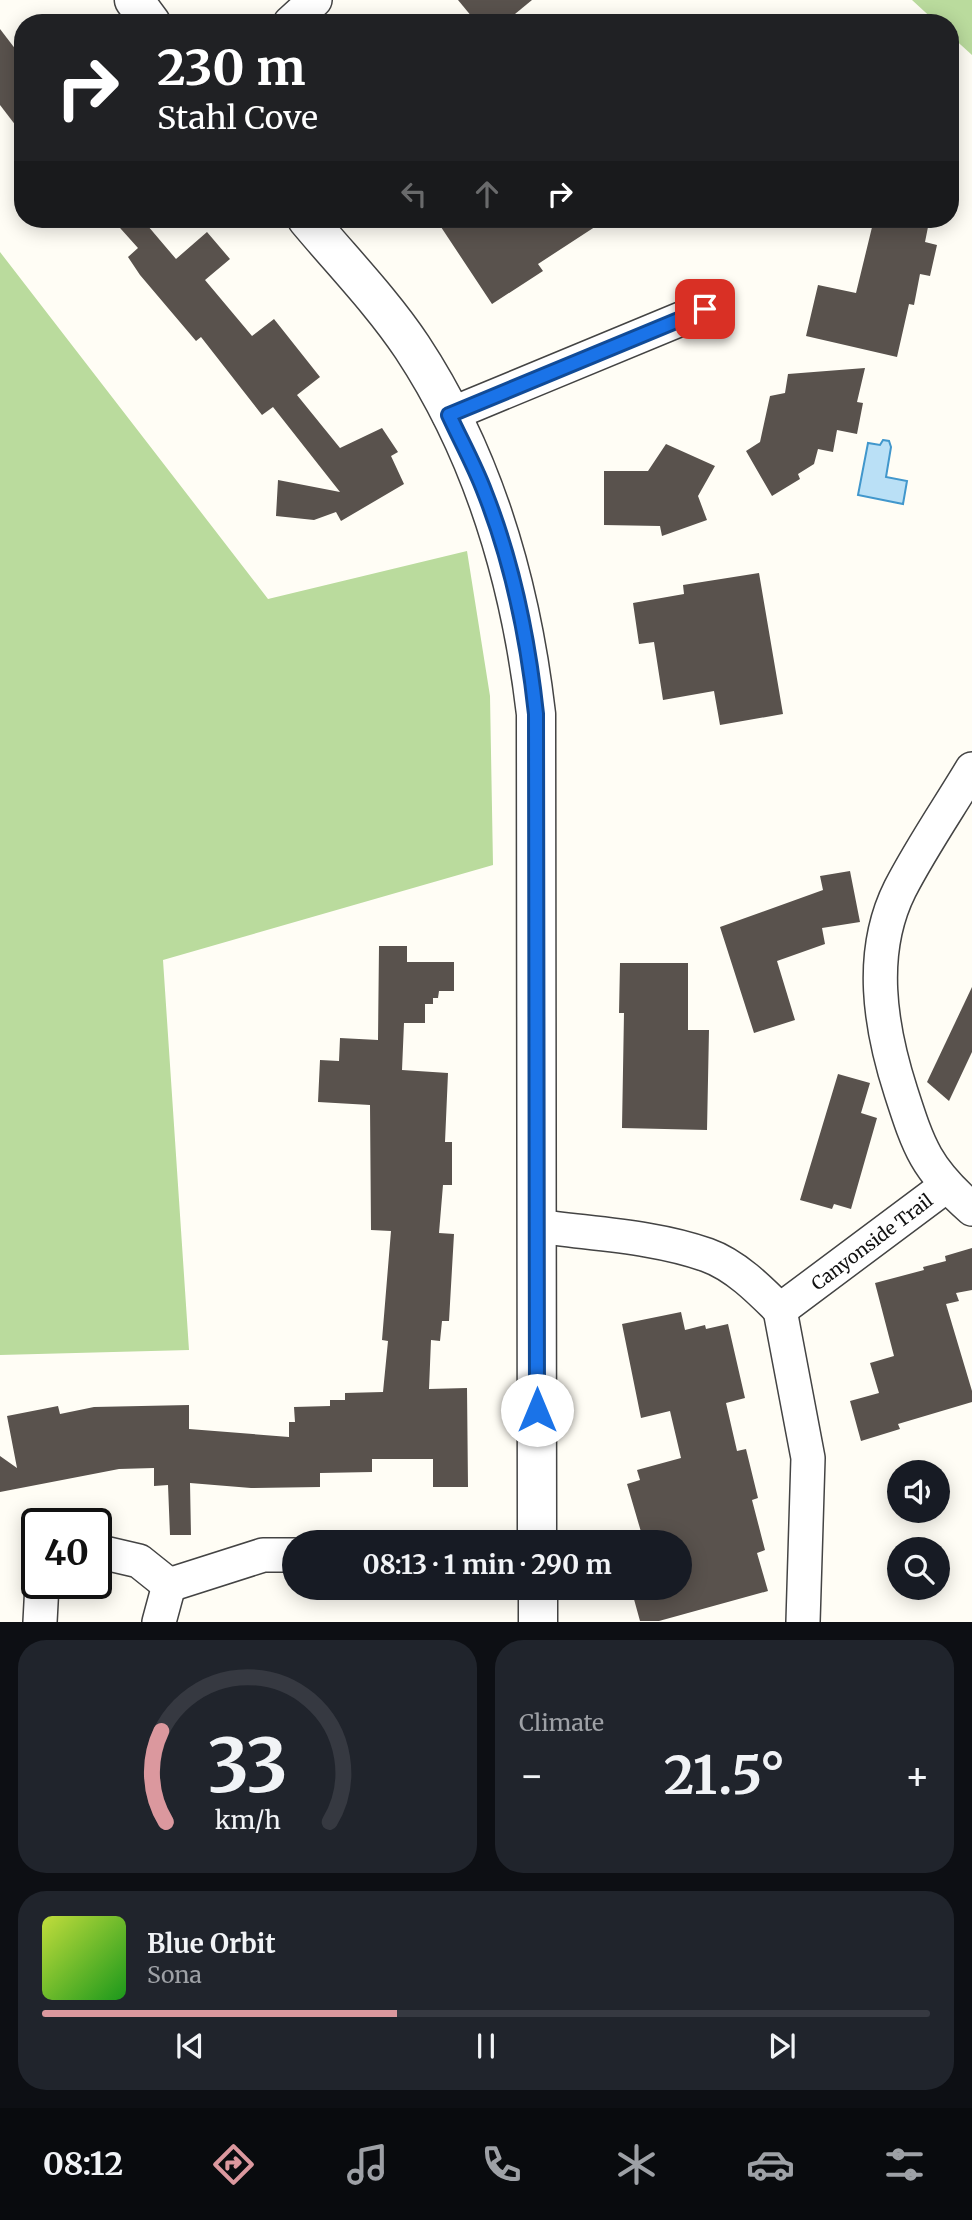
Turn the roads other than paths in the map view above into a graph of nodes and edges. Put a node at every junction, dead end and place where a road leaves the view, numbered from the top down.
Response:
1 (134, 0) edge
2 (315, 0) edge
3 (145, 14) edge
4 (300, 14) edge
5 (314, 228) edge
6 (705, 309) dead end
7 (449, 415) junction
8 (972, 769) edge
9 (946, 1186) junction
10 (972, 1209) edge
11 (537, 1226) junction
12 (780, 1310) junction
13 (537, 1530) edge
14 (112, 1555) edge
15 (282, 1555) edge
16 (169, 1585) junction
17 (41, 1599) edge
18 (538, 1600) edge
19 (40, 1622) edge
20 (159, 1622) edge
21 (538, 1622) edge
22 (803, 1622) edge

1 - 3 street
2 - 4 street
5 - 7 street
6 - 7 street
7 - 11 street
8 - 9 street, Canyonside Trail
9 - 10 street
9 - 12 street, Canyonside Trail
11 - 12 street
11 - 13 street
12 - 22 street
14 - 16 street
15 - 16 street
16 - 20 street
17 - 19 street
18 - 21 street

